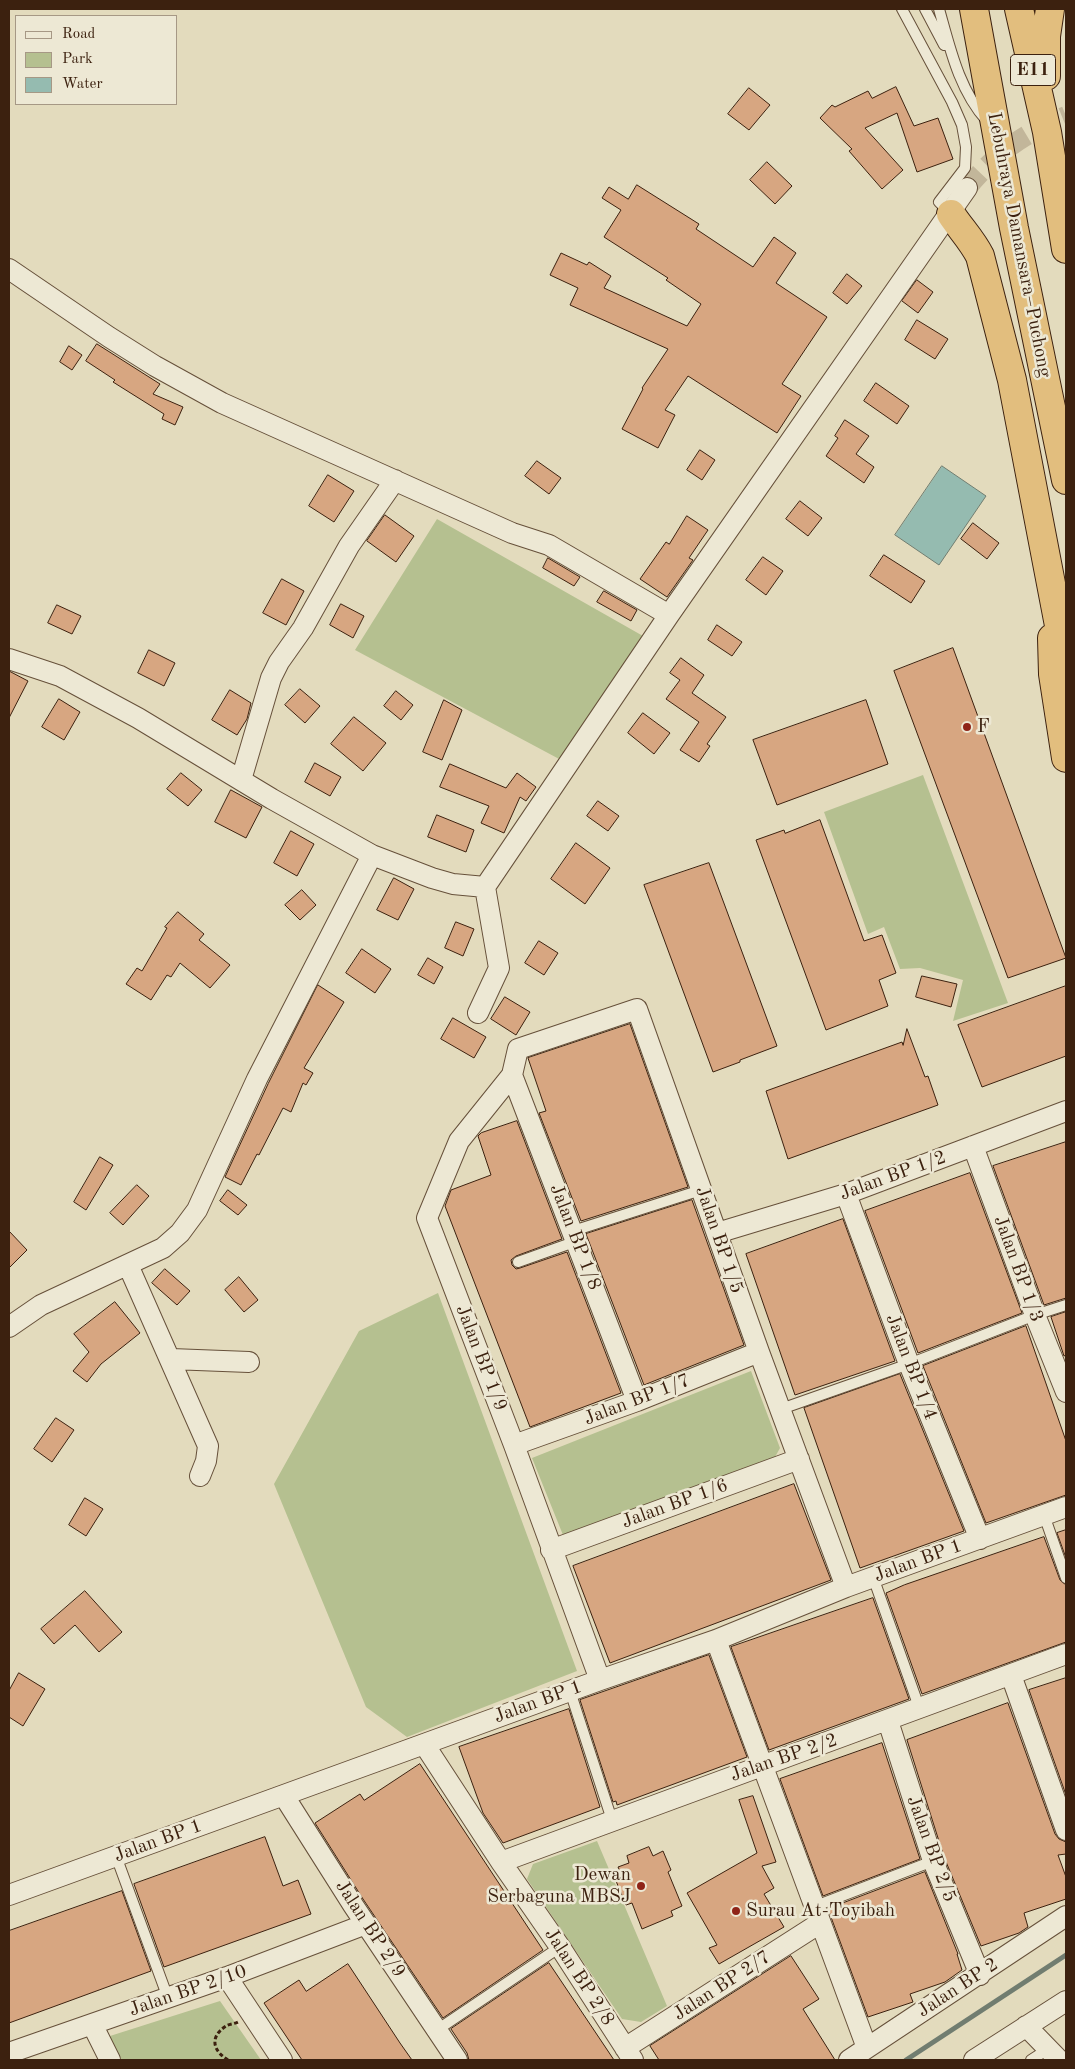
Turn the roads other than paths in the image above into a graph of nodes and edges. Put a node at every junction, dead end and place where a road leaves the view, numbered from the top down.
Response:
1 (902, 9) edge
2 (926, 9) edge
3 (939, 9) edge
4 (974, 9) edge
5 (1020, 9) edge
6 (1050, 9) edge
7 (954, 63) junction
8 (996, 131) junction
9 (1047, 132) junction
10 (968, 188) tunnel mouth
11 (945, 208) junction
12 (1014, 228) junction
13 (1066, 248) edge
14 (9, 269) edge
15 (1012, 380) junction
16 (395, 480) junction
17 (1066, 480) edge
18 (1050, 581) junction
19 (669, 615) junction
20 (9, 660) edge
21 (1066, 662) edge
22 (1066, 758) edge
23 (241, 780) junction
24 (372, 855) junction
25 (485, 887) junction
26 (478, 1013) dead end
27 (518, 1050) joint
28 (512, 1074) junction
29 (1066, 1111) edge
30 (973, 1146) junction
31 (702, 1190) junction
32 (846, 1194) junction
33 (717, 1233) junction
34 (575, 1236) junction
35 (518, 1262) dead end
36 (128, 1265) junction
37 (1066, 1305) edge
38 (1035, 1314) junction
39 (9, 1326) edge
40 (759, 1352) junction
41 (171, 1359) junction
42 (250, 1362) dead end
43 (909, 1364) junction
44 (1066, 1392) edge
45 (637, 1401) junction
46 (781, 1410) junction
47 (514, 1445) junction
48 (799, 1459) junction
49 (200, 1476) dead end
50 (1066, 1507) edge
51 (1044, 1515) junction
52 (980, 1539) junction
53 (551, 1550) junction
54 (873, 1577) junction
55 (1066, 1578) edge
56 (846, 1587) junction
57 (716, 1640) junction
58 (1066, 1654) edge
59 (1011, 1675) junction
60 (600, 1680) junction
61 (570, 1691) junction
62 (919, 1707) junction
63 (888, 1721) junction
64 (424, 1744) junction
65 (762, 1765) junction
66 (284, 1796) junction
67 (612, 1820) junction
68 (1066, 1830) edge
69 (116, 1856) junction
70 (933, 1861) junction
71 (501, 1862) junction
72 (9, 1895) edge
73 (816, 1915) junction
74 (1066, 1916) edge
75 (366, 1924) junction
76 (560, 1947) junction
77 (980, 1975) junction
78 (227, 1977) junction
79 (168, 1998) junction
80 (1066, 2001) edge
81 (92, 2024) junction
82 (1026, 2026) junction
83 (437, 2030) junction
84 (867, 2048) junction
85 (9, 2052) edge
86 (629, 2054) edge
87 (1054, 2054) edge
88 (110, 2060) edge
89 (282, 2060) edge
90 (457, 2060) edge
91 (849, 2060) edge
92 (974, 2060) edge
93 (1031, 2060) edge

1 - 11 lane
2 - 7 lane
3 - 7 lane
4 - 8 highway, Lebuhraya Damansara–Puchong / E11
5 - 9 highway, E11
6 - 9 highway
7 - 8 lane
8 - 12 highway, Lebuhraya Damansara–Puchong / E11
9 - 13 highway, E11
10 - 11 street
11 - 15 highway
11 - 19 street
12 - 15 highway
12 - 17 highway, Lebuhraya Damansara–Puchong / E11
14 - 16 street
15 - 18 highway
16 - 19 street
16 - 23 street
18 - 21 highway
18 - 22 highway
19 - 25 street
20 - 23 street
23 - 24 street
24 - 25 street
24 - 36 street
25 - 26 street
27 - 28 street, Jalan BP 1/9
27 - 31 street, Jalan BP 1/5
28 - 34 street, Jalan BP 1/8
28 - 47 street, Jalan BP 1/9
29 - 30 street, Jalan BP 1/2
30 - 32 street, Jalan BP 1/2
30 - 38 street, Jalan BP 1/3
31 - 33 street, Jalan BP 1/5
31 - 34 lane
32 - 33 street, Jalan BP 1/2
32 - 43 street, Jalan BP 1/4
33 - 40 street, Jalan BP 1/5
34 - 35 lane
34 - 45 street, Jalan BP 1/8
36 - 39 street
36 - 41 street
37 - 38 lane
38 - 43 lane
38 - 44 street, Jalan BP 1/3
40 - 45 street, Jalan BP 1/7
40 - 46 street, Jalan BP 1/5
41 - 42 street
41 - 49 street
43 - 46 lane
43 - 52 street, Jalan BP 1/4
45 - 47 street, Jalan BP 1/7
46 - 48 street, Jalan BP 1/5
47 - 53 street, Jalan BP 1/9
48 - 53 street, Jalan BP 1/6
48 - 56 street, Jalan BP 1/5
50 - 51 street, Jalan BP 1
51 - 52 street, Jalan BP 1
51 - 55 lane
52 - 54 street, Jalan BP 1
53 - 60 street, Jalan BP 1/9
54 - 56 street, Jalan BP 1
54 - 62 lane
56 - 57 street, Jalan BP 1
57 - 60 street, Jalan BP 1
57 - 65 street
58 - 59 street, Jalan BP 2/2
59 - 62 street, Jalan BP 2/2
59 - 68 street
60 - 61 street, Jalan BP 1
61 - 64 street, Jalan BP 1
61 - 67 lane
62 - 63 street, Jalan BP 2/2
63 - 65 street, Jalan BP 2/2
63 - 70 street, Jalan BP 2/5
64 - 66 street, Jalan BP 1
64 - 71 street, Jalan BP 2/8
65 - 67 street, Jalan BP 2/2
65 - 73 street
66 - 69 street, Jalan BP 1
66 - 75 street, Jalan BP 2/9
67 - 71 street, Jalan BP 2/2
69 - 72 street, Jalan BP 1
69 - 79 lane
70 - 73 lane
70 - 77 street, Jalan BP 2/5
71 - 76 street, Jalan BP 2/8
73 - 84 street
73 - 86 street, Jalan BP 2/7
74 - 77 street, Jalan BP 2
75 - 78 street, Jalan BP 2/10
75 - 83 street, Jalan BP 2/9
76 - 83 lane
76 - 86 street, Jalan BP 2/8
77 - 84 street, Jalan BP 2
78 - 79 street, Jalan BP 2/10
78 - 89 street
79 - 81 street, Jalan BP 2/10
80 - 82 street
81 - 85 street, Jalan BP 2/10
81 - 88 street
82 - 87 street
82 - 92 street
83 - 90 street, Jalan BP 2/9
84 - 91 street, Jalan BP 2
87 - 93 lane

